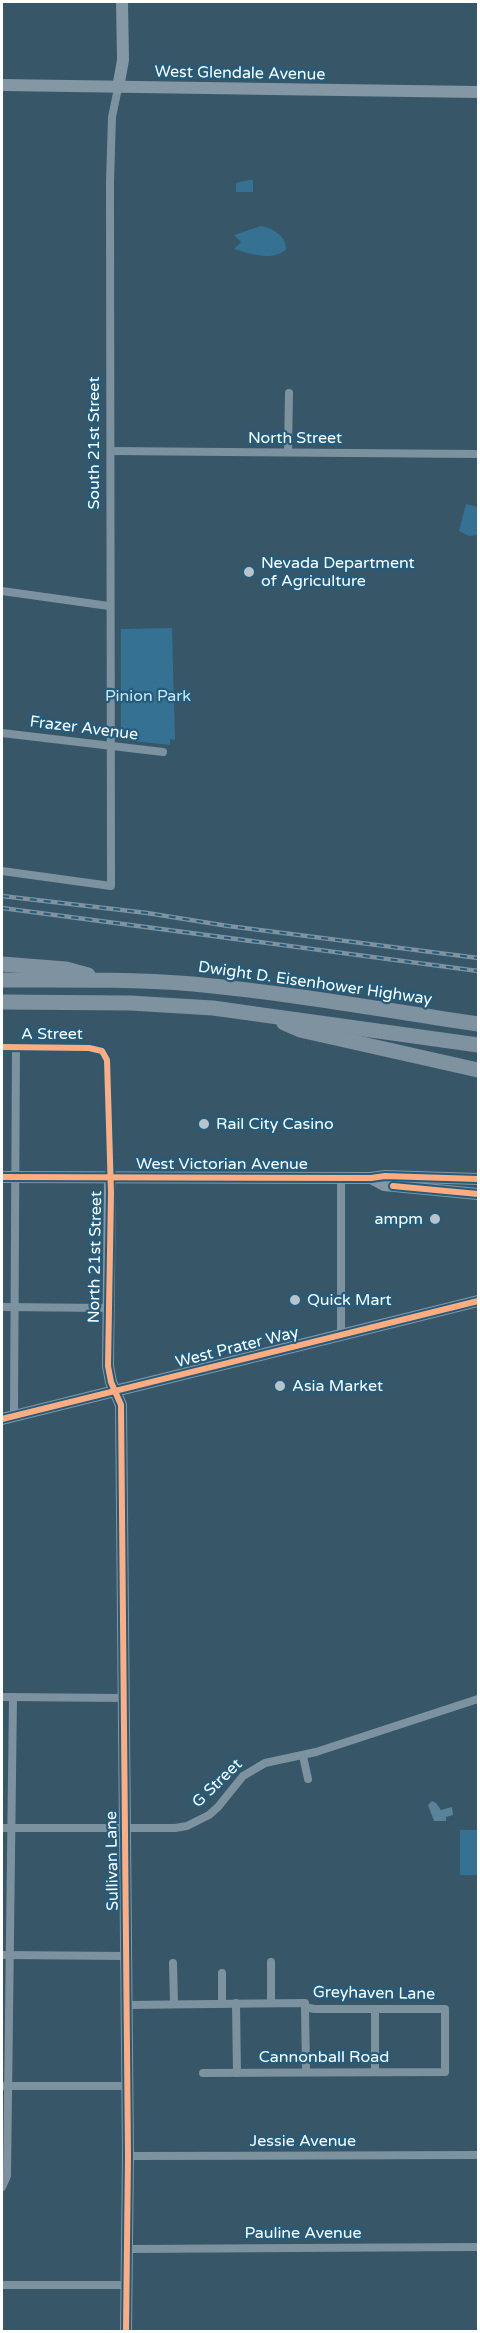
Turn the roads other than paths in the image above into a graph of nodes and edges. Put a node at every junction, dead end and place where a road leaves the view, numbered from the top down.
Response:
1 (122, 2) edge
2 (2, 85) edge
3 (118, 88) junction
4 (478, 92) edge
5 (289, 393) dead end
6 (111, 451) junction
7 (288, 452) junction
8 (478, 454) edge
9 (2, 591) edge
10 (110, 606) junction
11 (2, 733) edge
12 (112, 747) junction
13 (163, 753) dead end
14 (2, 871) edge
15 (2, 964) edge
16 (2, 980) edge
17 (106, 980) junction
18 (2, 1002) edge
19 (261, 1014) junction
20 (478, 1024) edge
21 (478, 1045) edge
22 (2, 1047) edge
23 (16, 1047) junction
24 (102, 1051) joint
25 (478, 1070) edge
26 (2, 1177) edge
27 (15, 1177) junction
28 (474, 1177) edge
29 (110, 1178) junction
30 (340, 1178) junction
31 (371, 1178) junction
32 (478, 1194) edge
33 (478, 1301) edge
34 (2, 1307) edge
35 (15, 1307) junction
36 (108, 1308) junction
37 (341, 1336) junction
38 (116, 1391) junction
39 (14, 1416) junction
40 (2, 1419) edge
41 (2, 1697) edge
42 (13, 1697) junction
43 (124, 1698) junction
44 (478, 1699) edge
45 (303, 1756) junction
46 (308, 1779) dead end
47 (125, 1827) junction
48 (6, 1828) edge
49 (6, 1955) edge
50 (126, 1956) junction
51 (271, 1962) dead end
52 (173, 1963) dead end
53 (222, 1973) dead end
54 (174, 2003) junction
55 (222, 2003) junction
56 (236, 2003) junction
57 (271, 2003) junction
58 (127, 2005) junction
59 (305, 2007) junction
60 (375, 2009) junction
61 (306, 2072) junction
62 (375, 2072) junction
63 (445, 2072) joint
64 (202, 2073) dead end
65 (237, 2073) junction
66 (5, 2086) edge
67 (128, 2086) junction
68 (478, 2155) edge
69 (128, 2156) junction
70 (2, 2187) edge
71 (478, 2247) edge
72 (128, 2248) junction
73 (2, 2285) edge
74 (127, 2285) junction
75 (126, 2331) edge

1 - 3 main road, South 21st Street
2 - 3 main road, West Glendale Avenue
3 - 4 main road, West Glendale Avenue
3 - 6 street, South 21st Street
5 - 7 street
6 - 7 street, North Street
6 - 10 street, South 21st Street
7 - 8 street, North Street
9 - 10 street
10 - 12 street, South 21st Street
11 - 12 street, Frazer Avenue
12 - 13 street, Frazer Avenue
12 - 14 street, South 21st Street
15 - 17 highway
16 - 17 highway, Dwight D. Eisenhower Highway
17 - 20 highway, Dwight D. Eisenhower Highway
18 - 19 highway
19 - 21 highway
19 - 25 highway
22 - 23 street, A Street
23 - 24 street, A Street
23 - 27 street
24 - 29 street, North 21st Street
26 - 27 main road, West Victorian Avenue
27 - 29 main road, West Victorian Avenue
27 - 35 street
28 - 31 main road, West Victorian Avenue
29 - 30 main road, West Victorian Avenue
29 - 36 main road, North 21st Street
30 - 31 main road, West Victorian Avenue
30 - 37 street
31 - 32 main road, West Victorian Avenue
33 - 37 main road, West Prater Way
34 - 35 street
35 - 36 street
35 - 39 street
36 - 38 main road, North 21st Street
37 - 38 main road, West Prater Way
38 - 39 main road, West Prater Way
38 - 43 main road, Sullivan Lane
39 - 40 main road, West Prater Way
41 - 42 street
42 - 43 street
42 - 48 street
43 - 47 main road, Sullivan Lane
44 - 45 street, G Street
45 - 46 street
45 - 47 street, G Street
47 - 48 street, G Street
47 - 50 main road, Sullivan Lane
48 - 49 street
49 - 50 street
49 - 66 street
50 - 58 main road, Sullivan Lane
51 - 57 street
52 - 54 street
53 - 55 street
54 - 55 street, Greyhaven Lane
54 - 58 street, Greyhaven Lane
55 - 56 street, Greyhaven Lane
56 - 57 street, Greyhaven Lane
56 - 65 street
57 - 59 street, Greyhaven Lane
58 - 67 main road, Sullivan Lane
59 - 60 street, Greyhaven Lane
59 - 61 street
60 - 62 street
60 - 63 street, Greyhaven Lane
61 - 62 street, Cannonball Road
61 - 65 street, Cannonball Road
62 - 63 street, Cannonball Road
64 - 65 street, Cannonball Road
66 - 67 street
66 - 70 street
67 - 69 main road, Sullivan Lane
68 - 69 street, Jessie Avenue
69 - 72 main road, Sullivan Lane
71 - 72 street, Pauline Avenue
72 - 74 main road, Sullivan Lane
73 - 74 street
74 - 75 main road, Sullivan Lane

